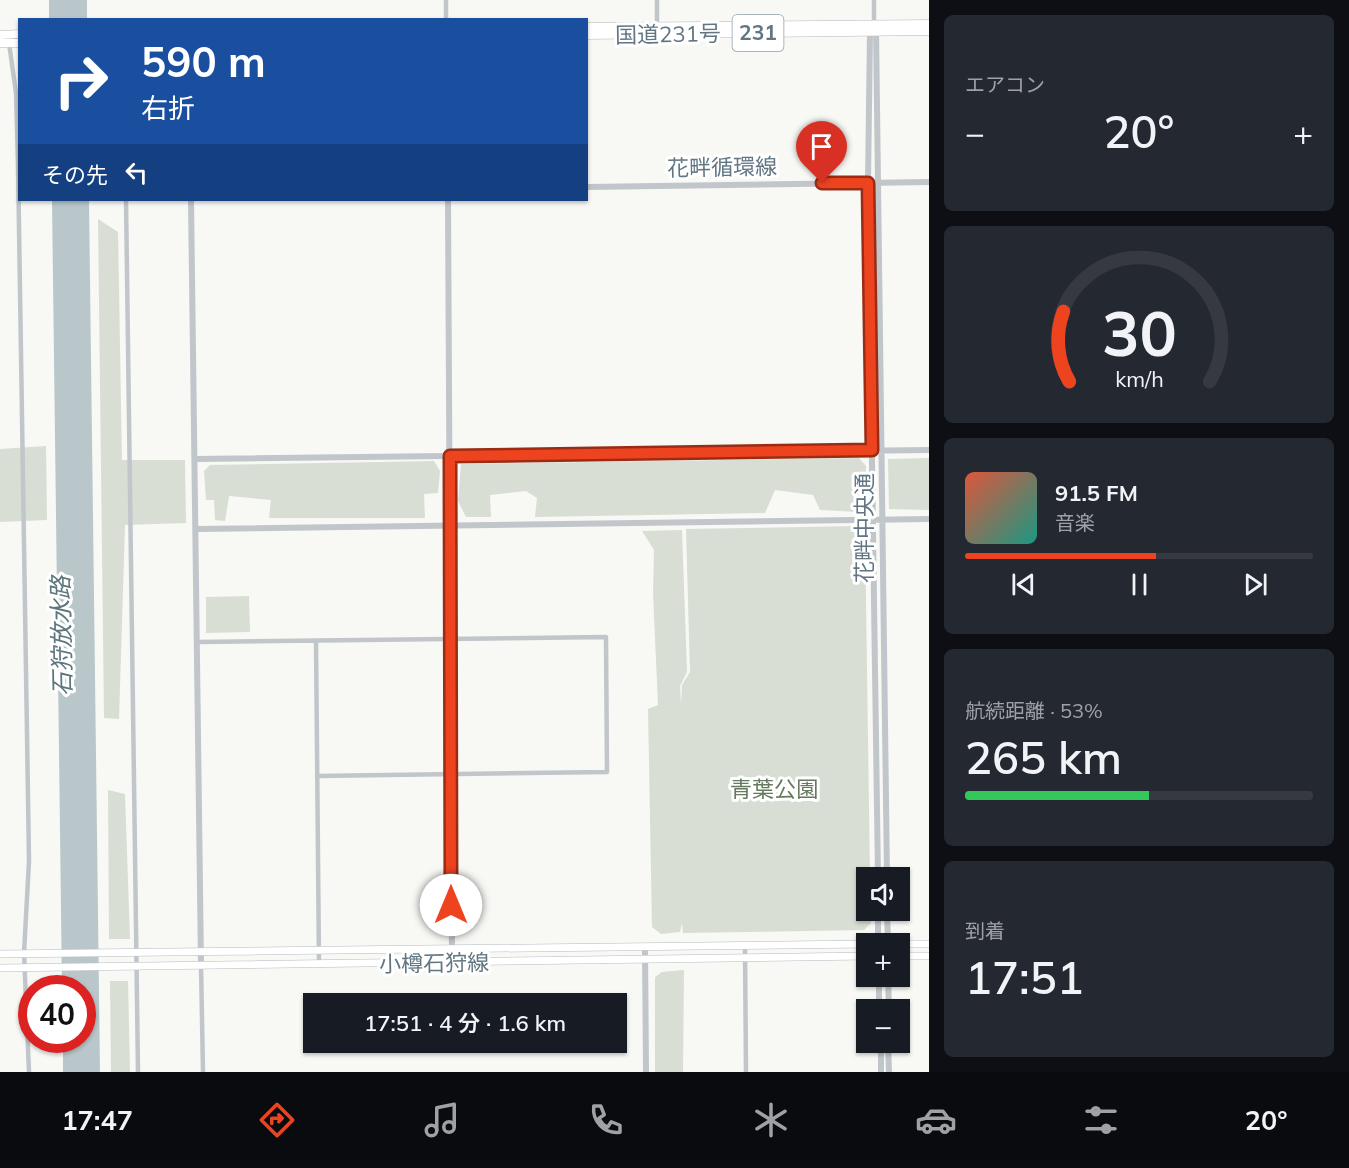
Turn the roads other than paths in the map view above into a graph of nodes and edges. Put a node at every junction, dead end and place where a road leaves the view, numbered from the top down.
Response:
1 (446, 0) edge
2 (657, 0) edge
3 (874, 0) edge
4 (446, 18) edge
5 (929, 24) edge
6 (588, 27) edge
7 (873, 29) junction
8 (657, 30) junction
9 (929, 31) edge
10 (0, 34) edge
11 (18, 34) edge
12 (588, 35) edge
13 (0, 43) edge
14 (9, 43) junction
15 (18, 43) edge
16 (18, 163) edge
17 (929, 182) edge
18 (868, 183) junction
19 (877, 183) junction
20 (588, 187) edge
21 (19, 201) edge
22 (126, 201) edge
23 (191, 201) edge
24 (448, 201) edge
25 (872, 450) junction
26 (882, 450) junction
27 (929, 450) edge
28 (450, 456) junction
29 (196, 459) junction
30 (873, 519) junction
31 (883, 519) junction
32 (929, 519) edge
33 (450, 526) junction
34 (197, 529) junction
35 (450, 638) junction
36 (316, 641) junction
37 (198, 642) junction
38 (451, 774) junction
39 (317, 776) junction
40 (878, 867) edge
41 (887, 867) edge
42 (856, 944) edge
43 (910, 944) edge
44 (929, 944) edge
45 (745, 946) junction
46 (645, 947) junction
47 (452, 949) junction
48 (319, 951) junction
49 (201, 952) junction
50 (24, 953) junction
51 (135, 953) junction
52 (0, 954) edge
53 (856, 956) edge
54 (910, 956) edge
55 (929, 956) edge
56 (745, 958) junction
57 (645, 959) junction
58 (452, 963) junction
59 (319, 964) junction
60 (201, 965) junction
61 (135, 966) junction
62 (0, 968) edge
63 (25, 968) junction
64 (881, 1053) edge
65 (888, 1053) edge
66 (29, 1072) edge
67 (138, 1072) edge
68 (203, 1072) edge
69 (646, 1072) edge
70 (746, 1072) edge
71 (881, 1072) edge
72 (889, 1072) edge

1 - 4 street
2 - 8 street
3 - 7 street
5 - 7 highway, 国道231号 / 231
6 - 8 highway, 国道231号 / 231
7 - 8 highway, 国道231号 / 231
7 - 9 highway, 国道231号 / 231
7 - 18 street, 花畔中央通
7 - 19 street, 花畔中央通
8 - 12 highway, 国道231号 / 231
10 - 11 highway
13 - 14 highway
14 - 15 highway
14 - 16 street
17 - 19 street, 花畔循環線
18 - 19 street, 花畔循環線
18 - 20 street, 花畔循環線
18 - 25 street, 花畔中央通
19 - 26 street, 花畔中央通
21 - 50 street
22 - 51 street
23 - 29 street
24 - 28 street
25 - 26 street
25 - 28 street
25 - 30 street, 花畔中央通
26 - 27 street
26 - 31 street, 花畔中央通
28 - 29 street
28 - 33 street
29 - 34 street
30 - 31 street
30 - 33 street
30 - 40 street, 花畔中央通
31 - 32 street
31 - 41 street, 花畔中央通
33 - 34 street
33 - 35 street
34 - 37 street
35 - 36 street
35 - 38 street
35 - 38 street
36 - 37 street
36 - 39 street
37 - 49 street
38 - 39 street
38 - 47 street
39 - 48 street
42 - 45 main road, 小樽石狩線
43 - 44 main road
45 - 46 main road, 小樽石狩線
45 - 56 street
46 - 47 main road, 小樽石狩線
46 - 57 street
47 - 48 main road, 小樽石狩線
47 - 58 street
48 - 49 main road, 小樽石狩線
48 - 59 street
49 - 51 main road, 小樽石狩線
49 - 60 street
50 - 51 main road, 小樽石狩線
50 - 52 main road, 小樽石狩線
50 - 63 street
51 - 61 street
53 - 56 main road, 小樽石狩線
54 - 55 main road
56 - 57 main road, 小樽石狩線
56 - 70 street
57 - 58 main road, 小樽石狩線
57 - 69 street
58 - 59 main road, 小樽石狩線
59 - 60 main road, 小樽石狩線
60 - 61 main road, 小樽石狩線
60 - 68 street
61 - 63 main road, 小樽石狩線
61 - 67 street
62 - 63 main road, 小樽石狩線
63 - 66 street
64 - 71 street
65 - 72 street

